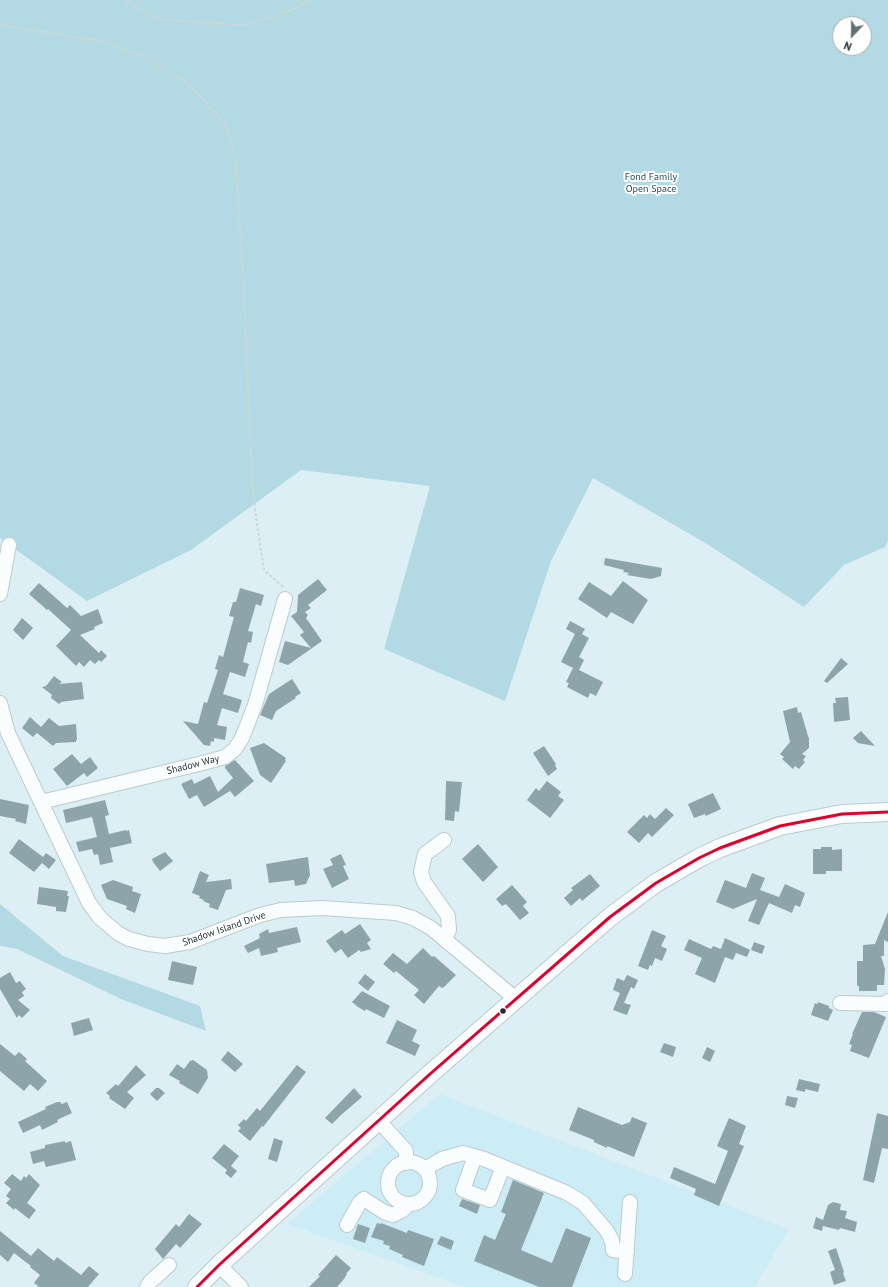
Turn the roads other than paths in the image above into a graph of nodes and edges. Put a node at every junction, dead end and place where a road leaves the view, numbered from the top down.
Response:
1 (9, 545) dead end
2 (0, 594) edge
3 (285, 599) road end
4 (0, 703) edge
5 (41, 802) junction
6 (888, 812) edge
7 (444, 840) dead end
8 (445, 940) junction
9 (516, 999) junction
10 (888, 1001) edge
11 (840, 1003) dead end
12 (378, 1120) junction
13 (475, 1156) junction
14 (406, 1163) junction
15 (503, 1166) junction
16 (425, 1169) junction
17 (630, 1202) dead end
18 (409, 1204) junction
19 (347, 1225) dead end
20 (627, 1252) junction
21 (169, 1265) dead end
22 (219, 1265) junction
23 (625, 1274) dead end
24 (147, 1287) edge
25 (197, 1287) edge
26 (241, 1287) edge

1 - 2 street
3 - 5 street, Shadow Way
4 - 5 street, Shadow Island Drive
5 - 8 street, Shadow Island Drive
6 - 9 main road
7 - 8 street
8 - 9 street, Shadow Island Drive
9 - 12 main road
10 - 11 street
12 - 14 street
12 - 22 main road
13 - 15 street
13 - 15 street
13 - 16 street
14 - 16 street
14 - 18 street
15 - 20 street
16 - 18 street
17 - 20 street
18 - 19 street
20 - 23 street
21 - 24 street
22 - 25 main road
22 - 26 street

